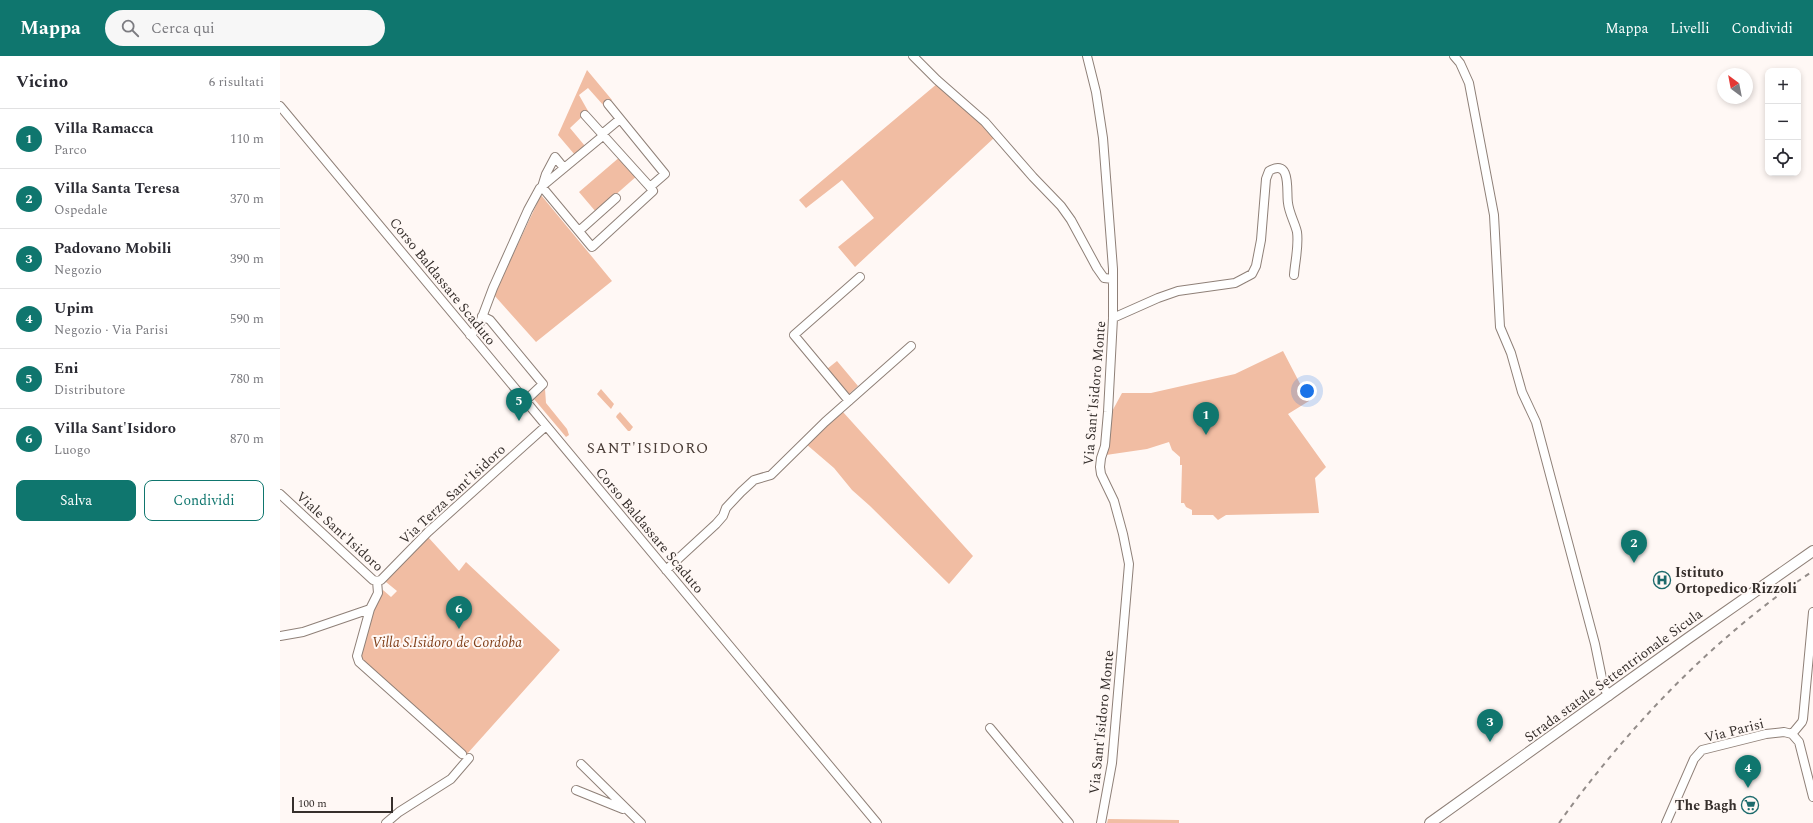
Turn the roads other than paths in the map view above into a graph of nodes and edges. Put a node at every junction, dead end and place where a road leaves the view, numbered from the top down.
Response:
1 (913, 56) edge
2 (1087, 56) edge
3 (1454, 56) edge
4 (608, 104) dead end
5 (280, 106) edge
6 (585, 115) dead end
7 (620, 119) junction
8 (603, 135) junction
9 (564, 168) junction
10 (542, 186) junction
11 (650, 187) junction
12 (616, 198) dead end
13 (578, 231) junction
14 (1294, 275) dead end
15 (860, 277) dead end
16 (1113, 280) junction
17 (482, 316) junction
18 (1114, 318) junction
19 (470, 335) junction
20 (911, 346) dead end
21 (526, 401) junction
22 (849, 401) junction
23 (546, 426) junction
24 (280, 494) edge
25 (1813, 551) edge
26 (666, 570) junction
27 (377, 581) junction
28 (370, 609) junction
29 (1813, 612) edge
30 (280, 636) edge
31 (1609, 696) junction
32 (990, 728) dead end
33 (1792, 734) junction
34 (581, 764) dead end
35 (576, 790) dead end
36 (1813, 797) edge
37 (630, 812) junction
38 (386, 823) edge
39 (641, 823) edge
40 (877, 823) edge
41 (1069, 823) edge
42 (1101, 823) edge
43 (1430, 823) edge
44 (1666, 823) edge

1 - 16 street
2 - 16 street, Via Sant'Isidoro Monte
3 - 31 street
4 - 7 street
5 - 19 street, Corso Baldassare Scaduto
6 - 8 street
7 - 8 street
7 - 11 street
8 - 9 street
8 - 11 street
9 - 10 street
9 - 10 street
10 - 13 street
10 - 17 street
11 - 13 street
12 - 13 street
14 - 18 street
15 - 22 street
16 - 18 street, Via Sant'Isidoro Monte
17 - 19 street
17 - 21 street
18 - 42 street, Via Sant'Isidoro Monte
19 - 21 street, Corso Baldassare Scaduto
20 - 22 street
21 - 23 street, Corso Baldassare Scaduto
22 - 26 street
23 - 26 street, Corso Baldassare Scaduto
23 - 27 street, Via Terza Sant'Isidoro
24 - 27 street, Viale Sant'Isidoro
25 - 31 main road, Strada statale Settentrionale Sicula
26 - 40 street, Corso Baldassare Scaduto
27 - 28 street, Viale Sant'Isidoro
28 - 30 street
28 - 38 street, Viale Sant'Isidoro
29 - 33 street
31 - 43 main road, Strada statale Settentrionale Sicula
32 - 41 street
33 - 36 street
33 - 44 street, Via Parisi
34 - 37 street
35 - 37 street
37 - 39 street

